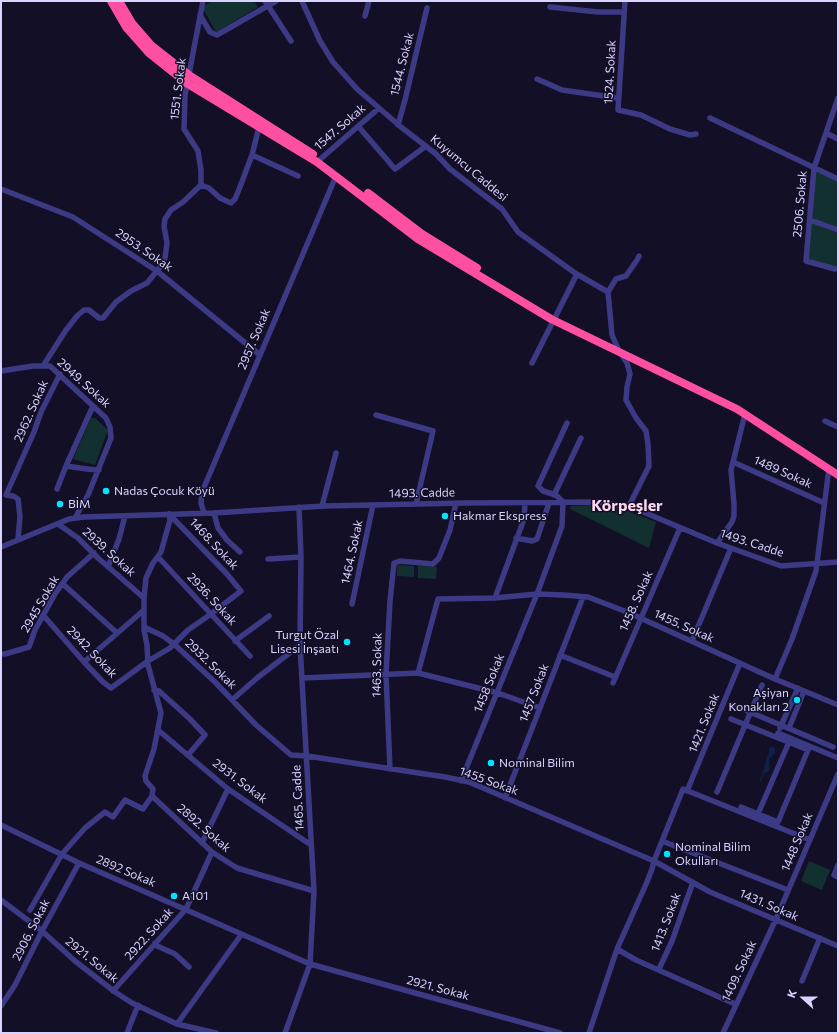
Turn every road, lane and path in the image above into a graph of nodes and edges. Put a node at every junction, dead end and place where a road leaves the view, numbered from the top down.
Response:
1 (111, 1) edge
2 (119, 1) edge
3 (203, 1) edge
4 (276, 1) edge
5 (302, 1) edge
6 (369, 1) edge
7 (625, 1) edge
8 (266, 3) edge
9 (550, 7) dead end
10 (427, 8) dead end
11 (624, 12) junction
12 (200, 15) junction
13 (365, 16) dead end
14 (291, 41) dead end
15 (190, 76) junction
16 (536, 79) dead end
17 (188, 84) junction
18 (618, 98) junction
19 (838, 98) edge
20 (379, 108) junction
21 (710, 118) dead end
22 (398, 125) junction
23 (358, 126) junction
24 (259, 127) junction
25 (826, 133) junction
26 (696, 134) dead end
27 (838, 139) edge
28 (426, 146) junction
29 (252, 155) junction
30 (319, 160) junction
31 (814, 168) junction
32 (298, 176) dead end
33 (336, 176) junction
34 (838, 179) edge
35 (201, 186) junction
36 (1, 189) edge
37 (810, 220) junction
38 (838, 230) edge
39 (639, 256) dead end
40 (835, 269) dead end
41 (157, 271) junction
42 (577, 274) junction
43 (608, 292) junction
44 (554, 318) junction
45 (617, 348) junction
46 (260, 355) junction
47 (532, 363) dead end
48 (43, 366) junction
49 (1, 371) edge
50 (60, 374) junction
51 (93, 406) junction
52 (745, 414) junction
53 (376, 416) dead end
54 (824, 421) dead end
55 (567, 423) dead end
56 (838, 427) edge
57 (581, 438) dead end
58 (336, 453) dead end
59 (733, 462) junction
60 (66, 466) junction
61 (829, 468) junction
62 (99, 470) junction
63 (838, 471) edge
64 (838, 475) edge
65 (57, 489) dead end
66 (3, 494) edge
67 (554, 495) junction
68 (525, 502) junction
69 (549, 502) junction
70 (563, 502) junction
71 (456, 503) junction
72 (824, 503) junction
73 (416, 504) junction
74 (373, 505) junction
75 (322, 506) junction
76 (629, 506) junction
77 (298, 507) junction
78 (204, 513) junction
79 (214, 513) junction
80 (169, 514) junction
81 (125, 516) junction
82 (75, 518) junction
83 (58, 524) junction
84 (680, 528) junction
85 (516, 538) junction
86 (18, 540) junction
87 (717, 543) junction
88 (1, 547) edge
89 (731, 548) junction
90 (240, 552) dead end
91 (94, 554) junction
92 (158, 557) junction
93 (301, 557) junction
94 (268, 559) dead end
95 (838, 562) edge
96 (816, 563) junction
97 (108, 567) junction
98 (63, 584) junction
99 (537, 594) junction
100 (582, 597) junction
101 (144, 598) junction
102 (495, 598) junction
103 (352, 604) dead end
104 (144, 610) junction
105 (211, 614) junction
106 (43, 615) junction
107 (269, 616) dead end
108 (640, 618) junction
109 (144, 627) junction
110 (117, 633) junction
111 (235, 641) junction
112 (692, 641) junction
113 (174, 644) junction
114 (300, 645) junction
115 (1, 654) edge
116 (560, 655) junction
117 (250, 656) dead end
118 (148, 661) junction
119 (84, 662) junction
120 (740, 663) junction
121 (418, 673) junction
122 (386, 674) junction
123 (615, 677) junction
124 (302, 678) junction
125 (776, 679) junction
126 (613, 683) dead end
127 (762, 685) dead end
128 (798, 688) junction
129 (154, 690) junction
130 (804, 691) junction
131 (498, 693) junction
132 (232, 700) junction
133 (733, 705) dead end
134 (838, 705) edge
135 (540, 708) junction
136 (751, 712) junction
137 (731, 719) dead end
138 (746, 724) junction
139 (782, 725) junction
140 (788, 728) junction
141 (158, 730) junction
142 (778, 735) junction
143 (789, 742) junction
144 (833, 747) dead end
145 (188, 755) junction
146 (307, 756) junction
147 (838, 758) edge
148 (390, 769) junction
149 (838, 774) edge
150 (462, 781) junction
151 (228, 789) junction
152 (685, 790) junction
153 (717, 792) dead end
154 (152, 796) junction
155 (505, 798) junction
156 (741, 807) dead end
157 (758, 814) junction
158 (1, 825) edge
159 (810, 840) junction
160 (662, 841) junction
161 (202, 843) junction
162 (311, 845) junction
163 (212, 852) junction
164 (62, 854) junction
165 (654, 861) junction
166 (79, 863) junction
167 (838, 864) edge
168 (838, 876) edge
169 (693, 882) junction
170 (788, 890) junction
171 (314, 891) junction
172 (1, 900) edge
173 (186, 909) junction
174 (30, 910) dead end
175 (776, 919) junction
176 (42, 931) junction
177 (241, 935) junction
178 (820, 938) junction
179 (155, 943) junction
180 (838, 946) edge
181 (617, 949) junction
182 (310, 964) junction
183 (189, 967) dead end
184 (659, 969) junction
185 (802, 980) dead end
186 (113, 991) junction
187 (735, 1004) junction
188 (1, 1006) edge
189 (138, 1006) junction
190 (177, 1024) junction
191 (127, 1033) edge
192 (216, 1033) edge
193 (285, 1033) edge
194 (560, 1033) edge
195 (590, 1033) edge
196 (723, 1033) edge

1 - 17 highway
2 - 15 highway
3 - 12 street, 1551. Sokak
4 - 8 street
5 - 20 street, Kuyumcu Caddesi
6 - 13 street
7 - 11 street, 1524. Sokak
8 - 12 street
8 - 14 street
9 - 11 street
10 - 22 street, 1544. Sokak
11 - 18 street, 1524. Sokak
12 - 15 street, 1551. Sokak
15 - 17 street, 1551. Sokak
15 - 30 highway
16 - 18 street
17 - 24 highway
17 - 35 street, 1551. Sokak
18 - 26 street, 1524. Sokak
19 - 25 street, 2506. Sokak
20 - 22 street, Kuyumcu Caddesi
20 - 23 street, 1547. Sokak
21 - 31 street
22 - 28 street, Kuyumcu Caddesi
23 - 28 street
23 - 30 street, 1547. Sokak
24 - 29 street
24 - 30 highway
25 - 27 street
25 - 31 street, 2506. Sokak
28 - 42 street, Kuyumcu Caddesi
29 - 32 street
29 - 35 street
30 - 33 highway
30 - 44 highway
31 - 34 street
31 - 37 street, 2506. Sokak
33 - 44 highway
33 - 46 street, 2957. Sokak
35 - 41 street
36 - 41 street, 2953. Sokak
37 - 38 street
37 - 40 street, 2506. Sokak
39 - 43 street
41 - 46 street, 2953. Sokak
41 - 48 street
42 - 43 street, Kuyumcu Caddesi
42 - 44 street
43 - 45 street
44 - 45 highway
44 - 47 street
45 - 52 highway
45 - 63 highway
45 - 76 street
46 - 78 street, 2957. Sokak
48 - 49 street, 2949. Sokak
48 - 50 street, 2949. Sokak
50 - 51 street, 2949. Sokak
50 - 66 street, 2962. Sokak
51 - 60 street
51 - 62 street, 2949. Sokak
52 - 59 street
52 - 61 highway
53 - 73 street
54 - 56 street
55 - 67 street
57 - 67 street
58 - 75 street
59 - 72 street, 1489 Sokak
59 - 87 street
60 - 62 street
60 - 65 street
61 - 64 highway
61 - 72 street
62 - 82 street, 2949. Sokak
66 - 86 street, 2962. Sokak
67 - 70 street
68 - 69 street, 1493. Cadde
68 - 71 street, 1493. Cadde
68 - 85 street
69 - 70 street, 1493. Cadde
69 - 85 street
70 - 76 street, 1493. Cadde
70 - 99 street, 1458 Sokak
71 - 73 street, 1493. Cadde
71 - 122 street, 1463. Sokak
72 - 96 street
73 - 74 street, 1493. Cadde
74 - 75 street, 1493. Cadde
74 - 103 street, 1464. Sokak
75 - 77 street, 1493. Cadde
76 - 84 street, 1493. Cadde
77 - 79 street, 1493. Cadde
77 - 93 street, 1465. Cadde
78 - 79 street, 1493. Cadde
78 - 80 street, 1493. Cadde
79 - 90 street
80 - 81 street, 1493. Cadde
80 - 92 street
80 - 105 street, 1468. Sokak
81 - 82 street, 1493. Cadde
81 - 97 street
82 - 83 street, 1493. Cadde
83 - 86 street, 1493. Cadde
83 - 91 street, 2939. Sokak
84 - 87 street, 1493. Cadde
84 - 108 street, 1458. Sokak
85 - 102 street
86 - 88 street, 1493. Cadde
87 - 89 street, 1493. Cadde
89 - 96 street, 1493. Cadde
89 - 112 street
91 - 97 street, 2939. Sokak
91 - 98 street, 2945 Sokak
92 - 101 street
92 - 105 street, 2936. Sokak
93 - 94 street
93 - 114 street, 1465. Cadde
95 - 96 street, 1493. Cadde
96 - 125 street
97 - 101 street, 2939. Sokak
98 - 106 street, 2945 Sokak
98 - 110 street
99 - 100 street, 1455. Sokak
99 - 102 street, 1455. Sokak
99 - 131 street, 1458 Sokak
100 - 108 street, 1455. Sokak
100 - 116 street, 1457 Sokak
101 - 104 street
102 - 121 street, 1455. Sokak
104 - 109 street
104 - 110 street
105 - 111 street, 2936. Sokak
105 - 113 street
106 - 115 street, 2945 Sokak
106 - 119 street, 2942. Sokak
107 - 111 street
108 - 112 street, 1455. Sokak
108 - 123 street, 1458. Sokak
109 - 113 street, 2932. Sokak
109 - 118 street
110 - 119 street
111 - 117 street, 2936. Sokak
112 - 120 street, 1455. Sokak
113 - 118 street
113 - 132 street, 2932. Sokak
114 - 124 street, 1465. Cadde
114 - 132 street
116 - 123 street
116 - 135 street, 1457 Sokak
118 - 119 street, 2942. Sokak
118 - 129 street
120 - 125 street, 1455. Sokak
120 - 152 street, 1421. Sokak
121 - 122 street
121 - 131 street
122 - 124 street
122 - 148 street, 1463. Sokak
123 - 126 street, 1458. Sokak
124 - 146 street, 1465. Cadde
125 - 128 street, 1455. Sokak
127 - 136 street
128 - 130 street, 1455. Sokak
128 - 139 street
129 - 141 street
129 - 145 street
130 - 134 street, 1455. Sokak
130 - 140 street
131 - 135 street
131 - 150 street, 1458 Sokak
132 - 146 street, 2932. Sokak
133 - 136 street
135 - 155 street, 1457 Sokak
136 - 138 street
136 - 139 street
137 - 138 street
138 - 142 street
138 - 153 street
139 - 140 street
139 - 142 street
140 - 144 street
141 - 145 street, 2931. Sokak
141 - 154 street
142 - 143 street
142 - 147 street
143 - 157 street
143 - 157 street
145 - 151 street, 2931. Sokak
146 - 148 street, 1455 Sokak
146 - 162 street, 1465. Cadde
148 - 150 street, 1455 Sokak
149 - 159 street, 1448 Sokak
150 - 155 street, 1455 Sokak
151 - 161 street
151 - 162 street, 2931. Sokak
152 - 159 street
152 - 160 street, 1421. Sokak
154 - 161 street, 2892. Sokak
154 - 164 street
155 - 165 street, 1455 Sokak
156 - 157 street
158 - 164 street, 2892 Sokak
159 - 170 street, 1448 Sokak
160 - 165 street, 1421. Sokak
160 - 170 street
161 - 163 street, 2892. Sokak
162 - 171 street, 1465. Cadde
163 - 171 street, 2892. Sokak
163 - 173 street, 2922. Sokak
164 - 166 street, 2892 Sokak
164 - 174 street
165 - 169 street, 1455 Sokak
165 - 181 street, 1421. Sokak
166 - 173 street, 2892 Sokak
166 - 176 street, 2906. Sokak
167 - 168 street
169 - 175 street, 1431. Sokak
169 - 184 street, 1413. Sokak
170 - 175 street, 1448 Sokak
171 - 182 street, 1465. Cadde
172 - 176 street, 2921. Sokak
173 - 177 street, 2892 Sokak
173 - 179 street, 2922. Sokak
175 - 178 street, 1431. Sokak
175 - 187 street, 1409. Sokak
176 - 186 street, 2921. Sokak
176 - 188 street, 2906. Sokak
177 - 182 street, 2892 Sokak
177 - 190 street
178 - 180 street, 1431. Sokak
178 - 185 street
179 - 183 street
179 - 186 street, 2922. Sokak
181 - 184 street
181 - 195 street
182 - 193 street, 1465. Cadde
182 - 194 street, 2921. Sokak
184 - 187 street
186 - 189 street, 2921. Sokak
187 - 196 street, 1409. Sokak
189 - 190 street, 2921. Sokak
189 - 191 street
190 - 192 street

